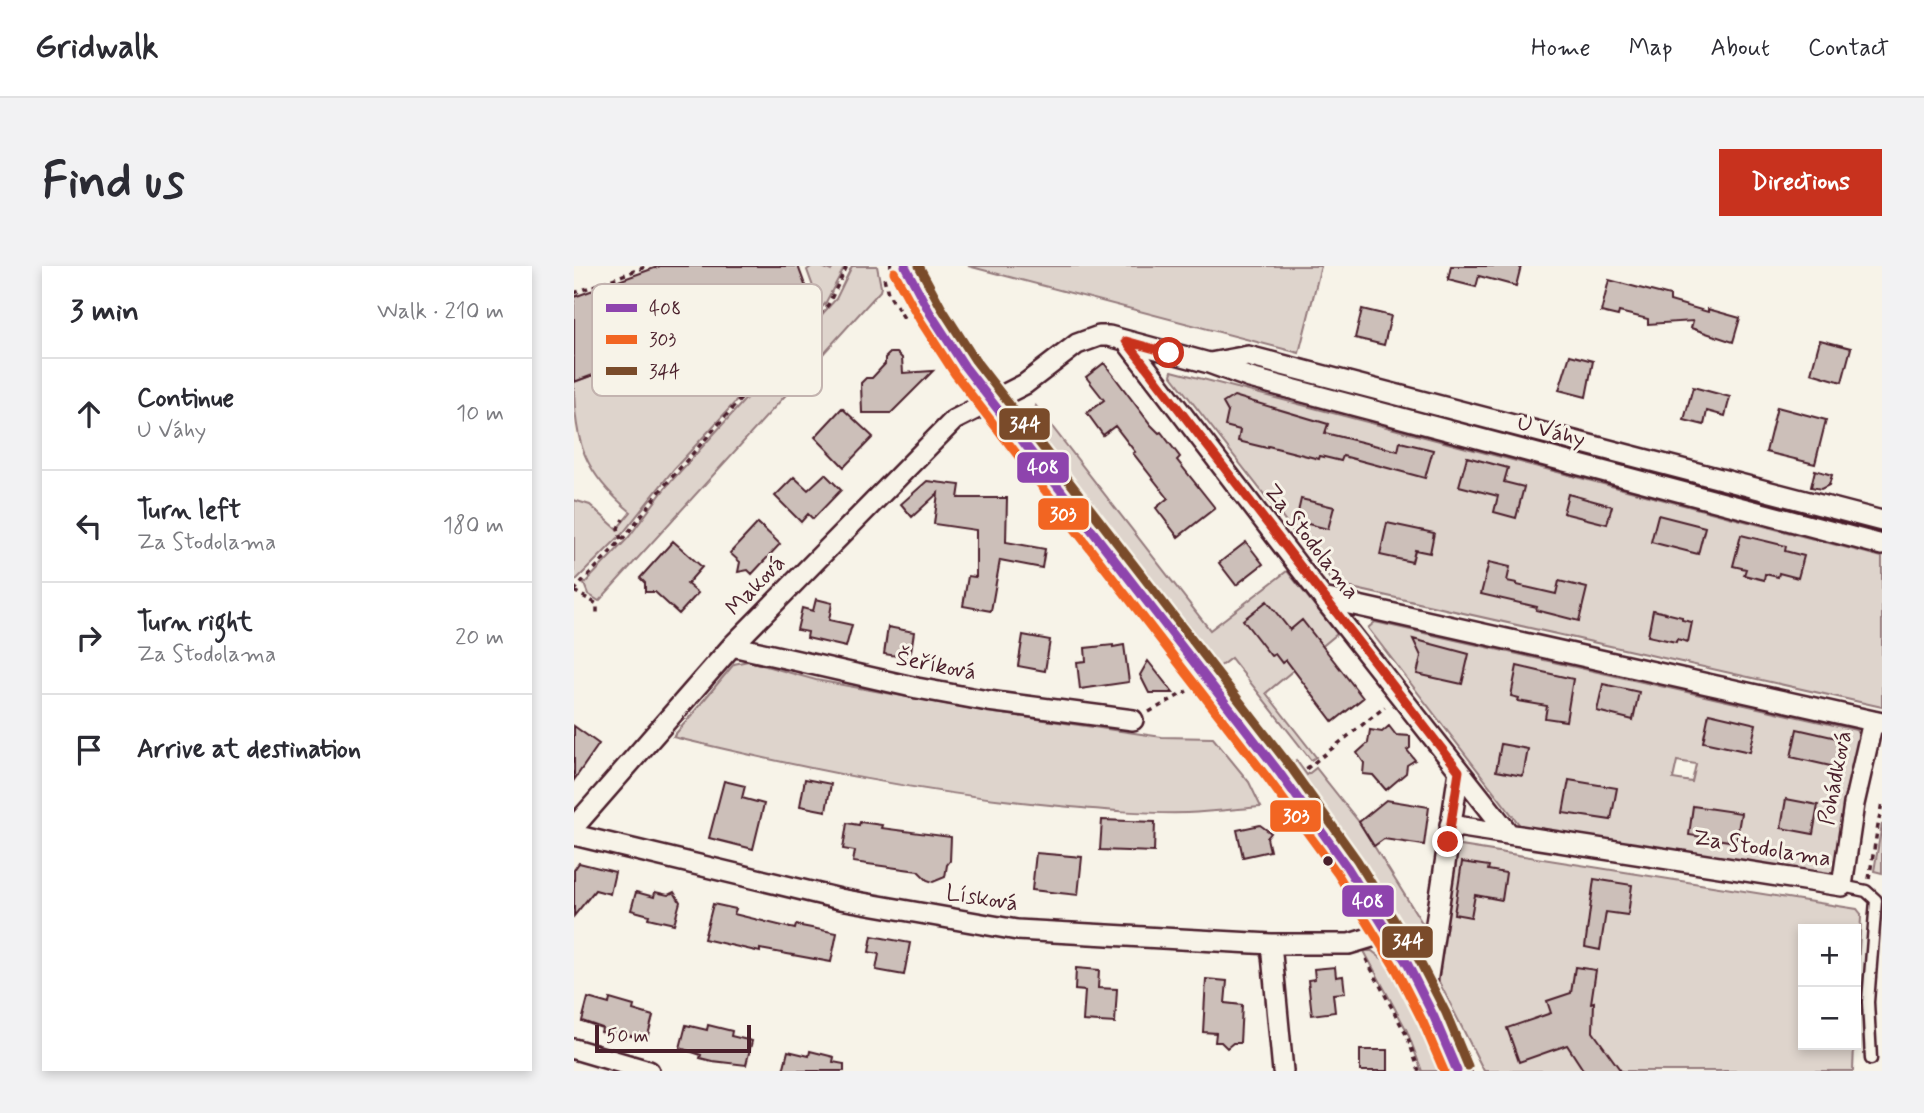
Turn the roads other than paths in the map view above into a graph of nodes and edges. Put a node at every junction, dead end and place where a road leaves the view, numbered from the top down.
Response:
1 (905, 266) edge
2 (1126, 341) junction
3 (1209, 363) junction
4 (990, 400) junction
5 (1882, 521) edge
6 (1882, 545) edge
7 (1323, 598) junction
8 (732, 646) junction
9 (1133, 720) road end
10 (1877, 722) edge
11 (1459, 771) junction
12 (1450, 825) junction
13 (574, 827) edge
14 (574, 835) edge
15 (1509, 835) junction
16 (1842, 886) junction
17 (1389, 932) junction
18 (1271, 944) junction
19 (1425, 996) junction
20 (574, 1049) edge
21 (1871, 1059) dead end
22 (649, 1071) edge
23 (1283, 1071) edge
24 (1457, 1071) edge

1 - 4 street
2 - 3 street, U Váhy
2 - 4 street, U Váhy
2 - 7 street, Za Stodolama
3 - 5 street, U Váhy
3 - 6 street, U Váhy
4 - 8 street, Maková
4 - 17 street
7 - 10 street
7 - 11 street, Za Stodolama
8 - 9 street, Šeříková
8 - 13 street, Maková
10 - 16 street, Pohádková
11 - 12 street
11 - 15 street, Za Stodolama
12 - 15 street, Za Stodolama
12 - 19 street
14 - 18 street, Lísková
15 - 16 street, Za Stodolama
16 - 21 lane
17 - 18 street, Lísková
17 - 19 street
18 - 23 street
19 - 24 street
20 - 22 street

